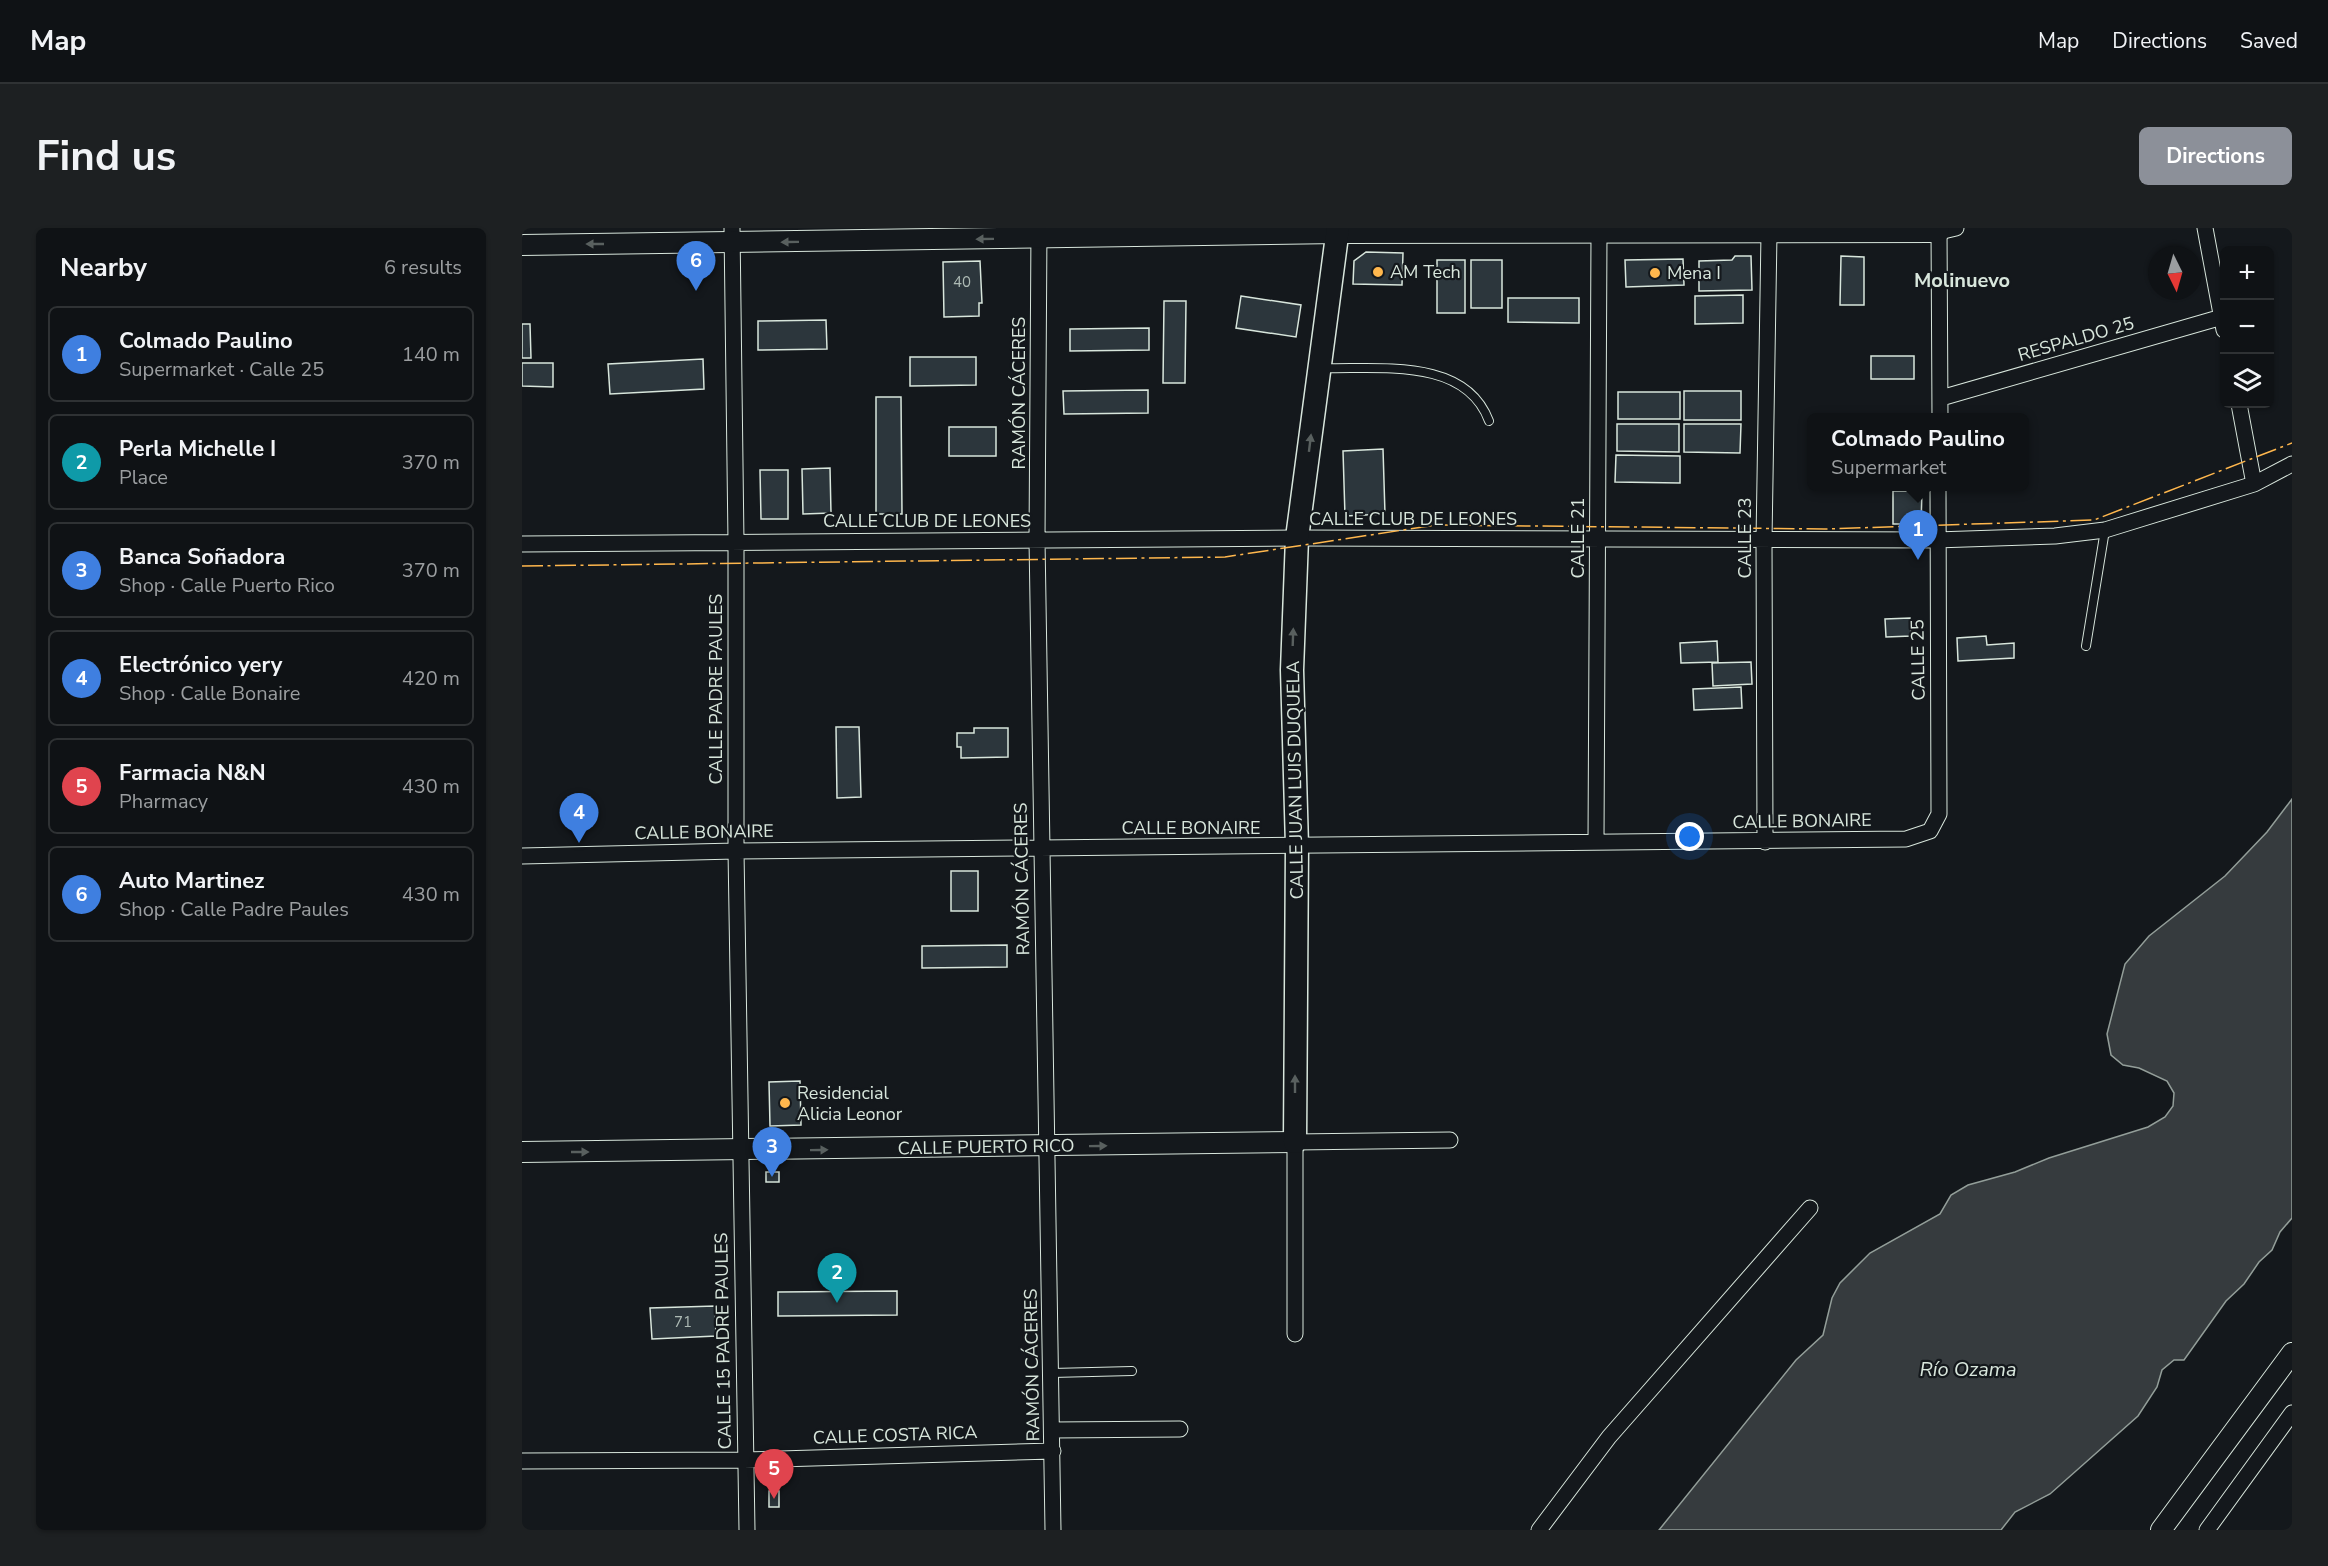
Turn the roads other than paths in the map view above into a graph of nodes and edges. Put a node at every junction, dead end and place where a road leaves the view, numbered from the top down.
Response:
1 (2205, 228) edge
2 (1944, 229) edge
3 (1287, 231) edge
4 (1338, 231) edge
5 (1039, 233) edge
6 (1769, 234) junction
7 (1599, 235) junction
8 (732, 236) edge
9 (522, 244) edge
10 (2220, 308) edge
11 (2220, 325) edge
12 (1320, 368) junction
13 (1941, 398) junction
14 (2240, 408) edge
15 (1940, 413) edge
16 (1489, 421) dead end
17 (2292, 464) edge
18 (2254, 484) junction
19 (1938, 491) edge
20 (2105, 530) junction
21 (1297, 538) junction
22 (1597, 538) junction
23 (1037, 540) junction
24 (1764, 540) junction
25 (1936, 540) junction
26 (736, 542) junction
27 (522, 544) edge
28 (2086, 646) dead end
29 (1930, 831) joint
30 (1596, 842) junction
31 (1765, 842) junction
32 (1297, 846) junction
33 (1041, 848) junction
34 (736, 851) junction
35 (522, 856) edge
36 (1450, 1140) dead end
37 (1295, 1142) junction
38 (1048, 1147) junction
39 (740, 1151) junction
40 (522, 1152) edge
41 (1810, 1208) dead end
42 (1295, 1334) dead end
43 (2292, 1353) edge
44 (1132, 1371) dead end
45 (1052, 1373) junction
46 (2292, 1413) edge
47 (1180, 1429) dead end
48 (1053, 1430) junction
49 (1053, 1451) junction
50 (744, 1460) junction
51 (522, 1461) edge
52 (747, 1530) edge
53 (1053, 1530) edge
54 (1539, 1530) edge
55 (2161, 1530) edge
56 (2207, 1530) edge

1 - 10 street
2 - 6 street
2 - 13 street
3 - 4 street
3 - 5 street
4 - 7 street
4 - 12 main road, CALLE JUAN LUIS DUQUELA
5 -> 8 street
5 - 23 street, RAMÓN CÁCERES
6 - 7 street
6 - 24 street, CALLE 23
7 - 22 street, CALLE 21
8 -> 9 street
8 - 26 street, CALLE PADRE PAULES
11 - 13 street, RESPALDO 25
12 - 16 lane
21 -> 12 main road, CALLE JUAN LUIS DUQUELA
13 - 15 street
14 - 18 street
17 - 18 street, CALLE CLUB DE LEONES
18 - 20 street, CALLE CLUB DE LEONES
19 - 25 street, CALLE 25
20 - 25 street, CALLE CLUB DE LEONES
20 - 28 lane
21 - 22 street, CALLE CLUB DE LEONES
21 - 23 street, CALLE CLUB DE LEONES
32 -> 21 main road, CALLE JUAN LUIS DUQUELA
22 - 24 street, CALLE CLUB DE LEONES
22 - 30 street, CALLE 21
23 - 26 street, CALLE CLUB DE LEONES
23 - 33 street, RAMÓN CÁCERES
24 - 25 street, CALLE CLUB DE LEONES
24 - 31 street, CALLE 23
25 - 29 street, CALLE 25
26 - 27 street, CALLE CLUB DE LEONES
26 - 34 street, CALLE PADRE PAULES
29 - 31 street, CALLE BONAIRE
30 - 31 street, CALLE BONAIRE
30 - 32 street, CALLE BONAIRE
32 - 33 street, CALLE BONAIRE
37 -> 32 main road, CALLE JUAN LUIS DUQUELA
33 - 34 street, CALLE BONAIRE
33 - 38 street, RAMÓN CÁCERES
34 - 35 street, CALLE BONAIRE
34 - 39 street, CALLE PADRE PAULES
36 - 37 street, CALLE PUERTO RICO
38 -> 37 street, CALLE PUERTO RICO
37 - 42 street, CALLE JUAN LUIS DUQUELA
39 -> 38 street, CALLE PUERTO RICO
38 - 45 street, RAMÓN CÁCERES
40 -> 39 street, CALLE PUERTO RICO
39 - 50 street, CALLE 15 PADRE PAULES
41 - 54 street
43 - 55 street
44 - 45 lane
45 - 48 street, RAMÓN CÁCERES
46 - 56 street
47 - 48 street
48 - 49 street, RAMÓN CÁCERES
49 - 50 street, CALLE COSTA RICA
49 - 53 street, RAMÓN CÁCERES
50 - 51 street, CALLE COSTA RICA
50 - 52 street, CALLE 15 PADRE PAULES

